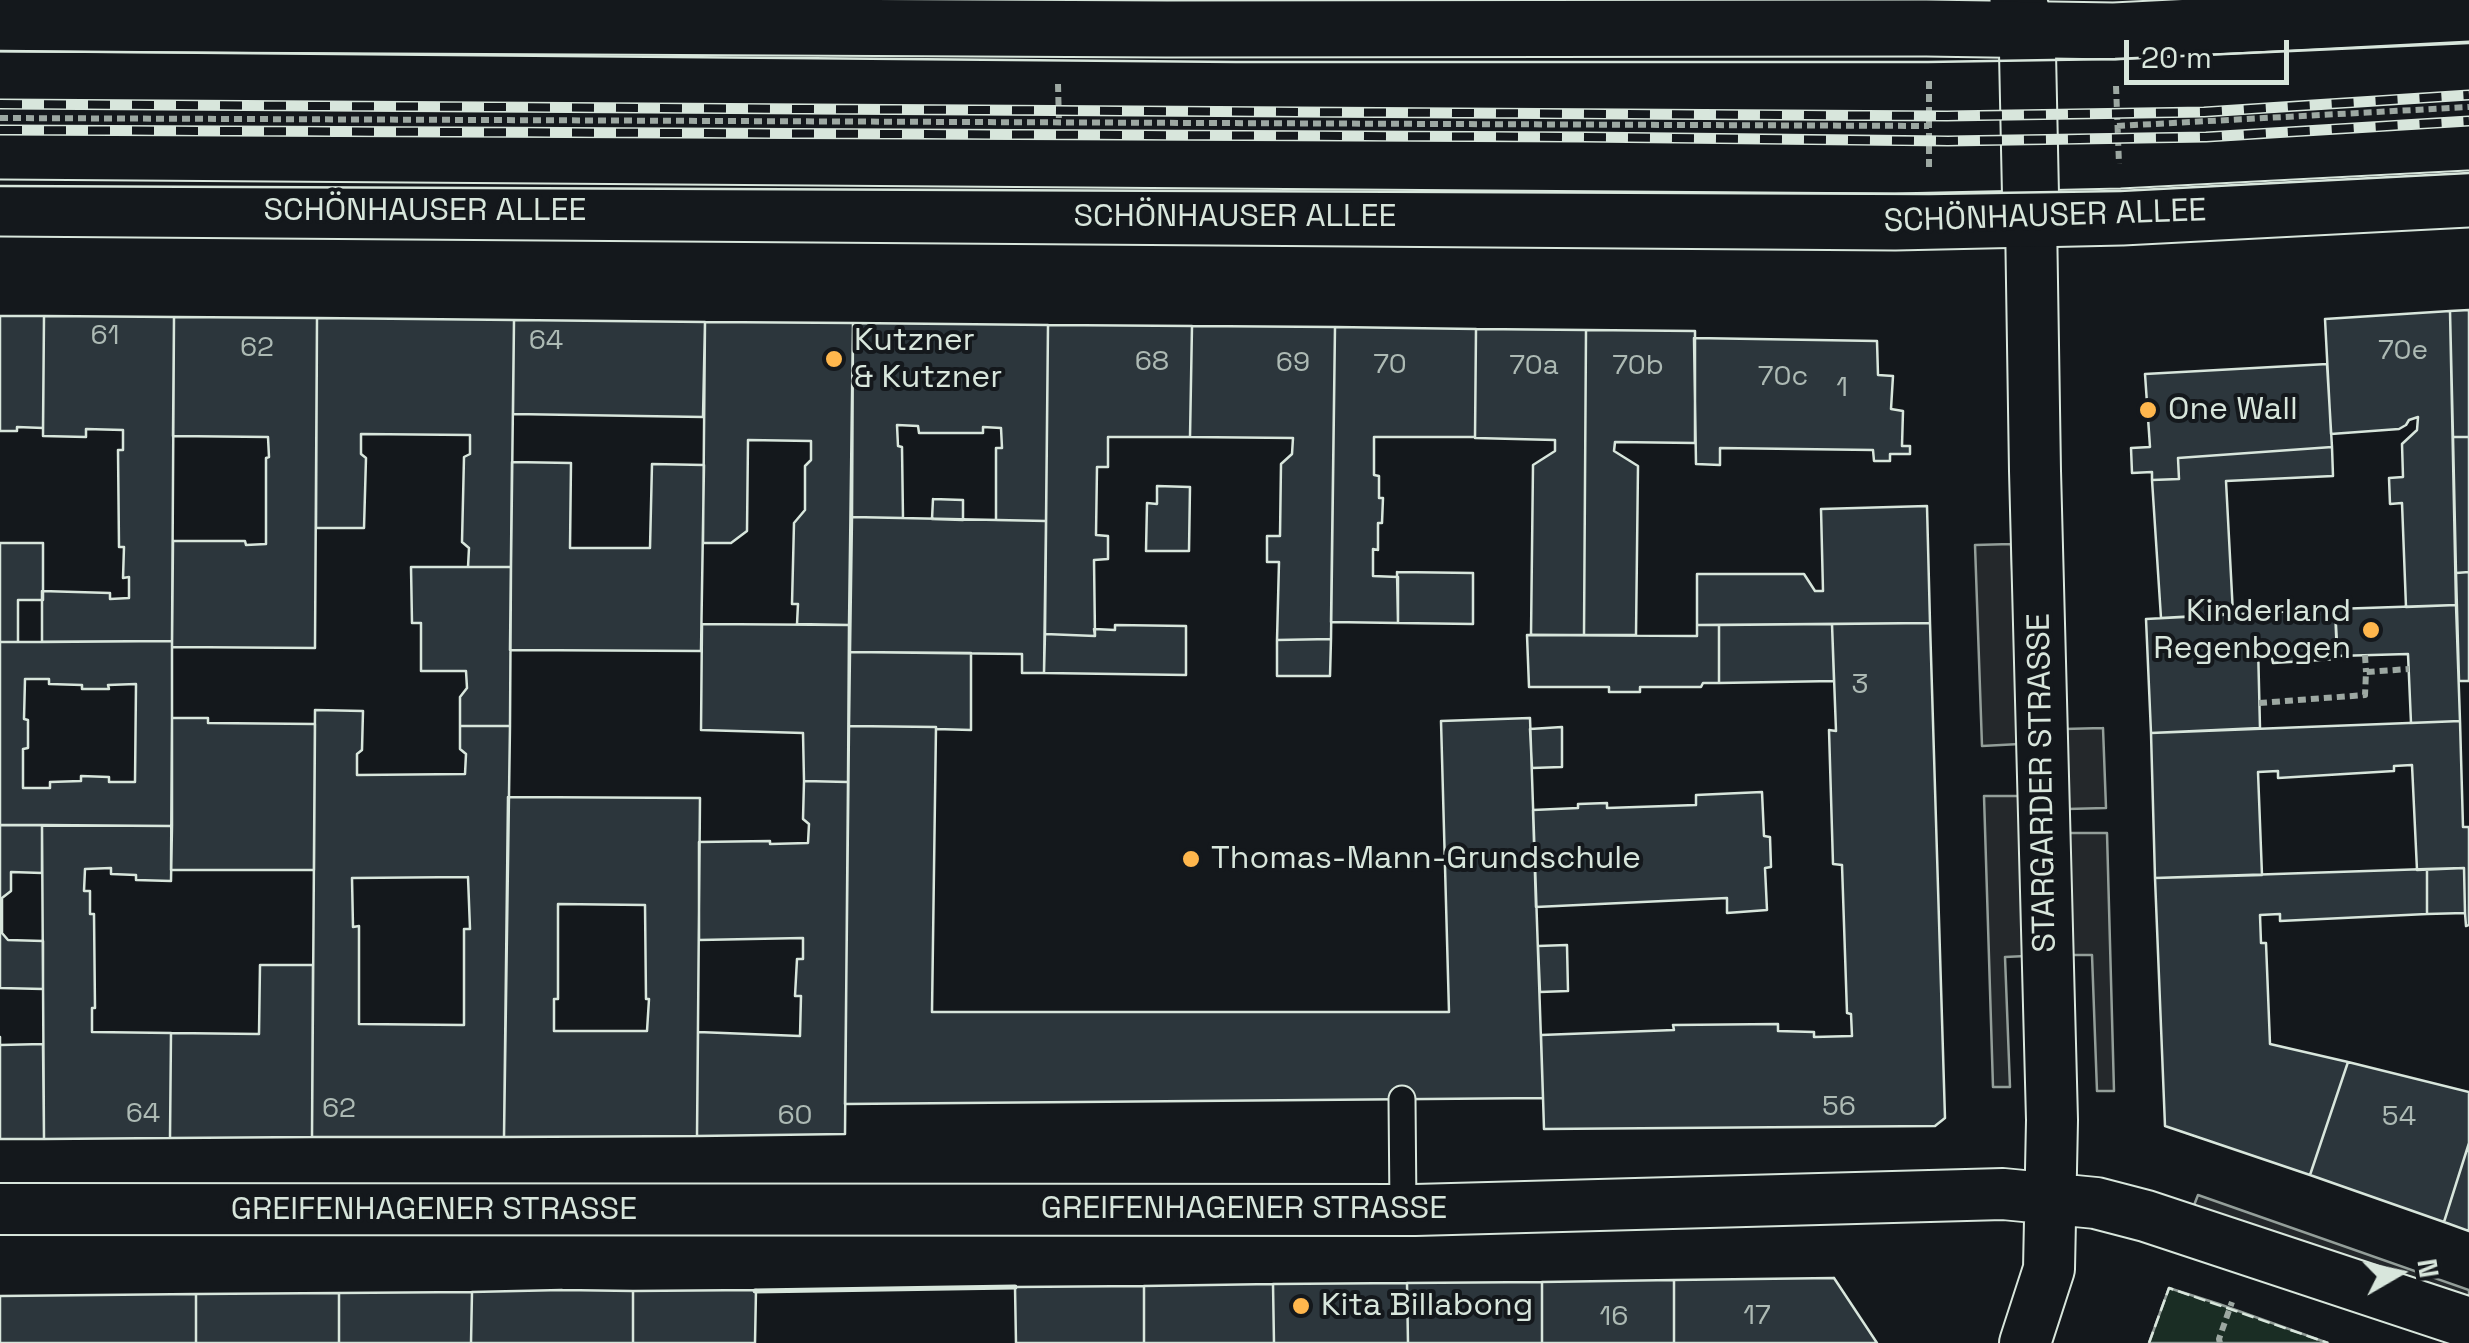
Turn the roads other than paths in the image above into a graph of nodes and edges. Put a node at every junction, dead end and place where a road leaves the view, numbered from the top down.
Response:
1 (2469, 13) edge
2 (1167, 14) edge
3 (2023, 15) edge
4 (0, 23) edge
5 (2469, 199) edge
6 (0, 208) edge
7 (2031, 220) junction
8 (1402, 1099) dead end
9 (2051, 1197) junction
10 (0, 1208) edge
11 (1403, 1210) junction
12 (2469, 1322) edge
13 (2024, 1343) edge

1 - 3 main road
2 - 3 main road
2 - 4 main road
3 - 7 main road
5 - 7 main road, SCHÖNHAUSER ALLEE
6 - 7 main road, SCHÖNHAUSER ALLEE
7 - 9 street, STARGARDER STRASSE
8 - 11 lane
9 - 11 street, GREIFENHAGENER STRASSE
9 - 12 street, GREIFENHAGENER STRASSE
9 - 13 street, STARGARDER STRASSE
10 - 11 street, GREIFENHAGENER STRASSE

